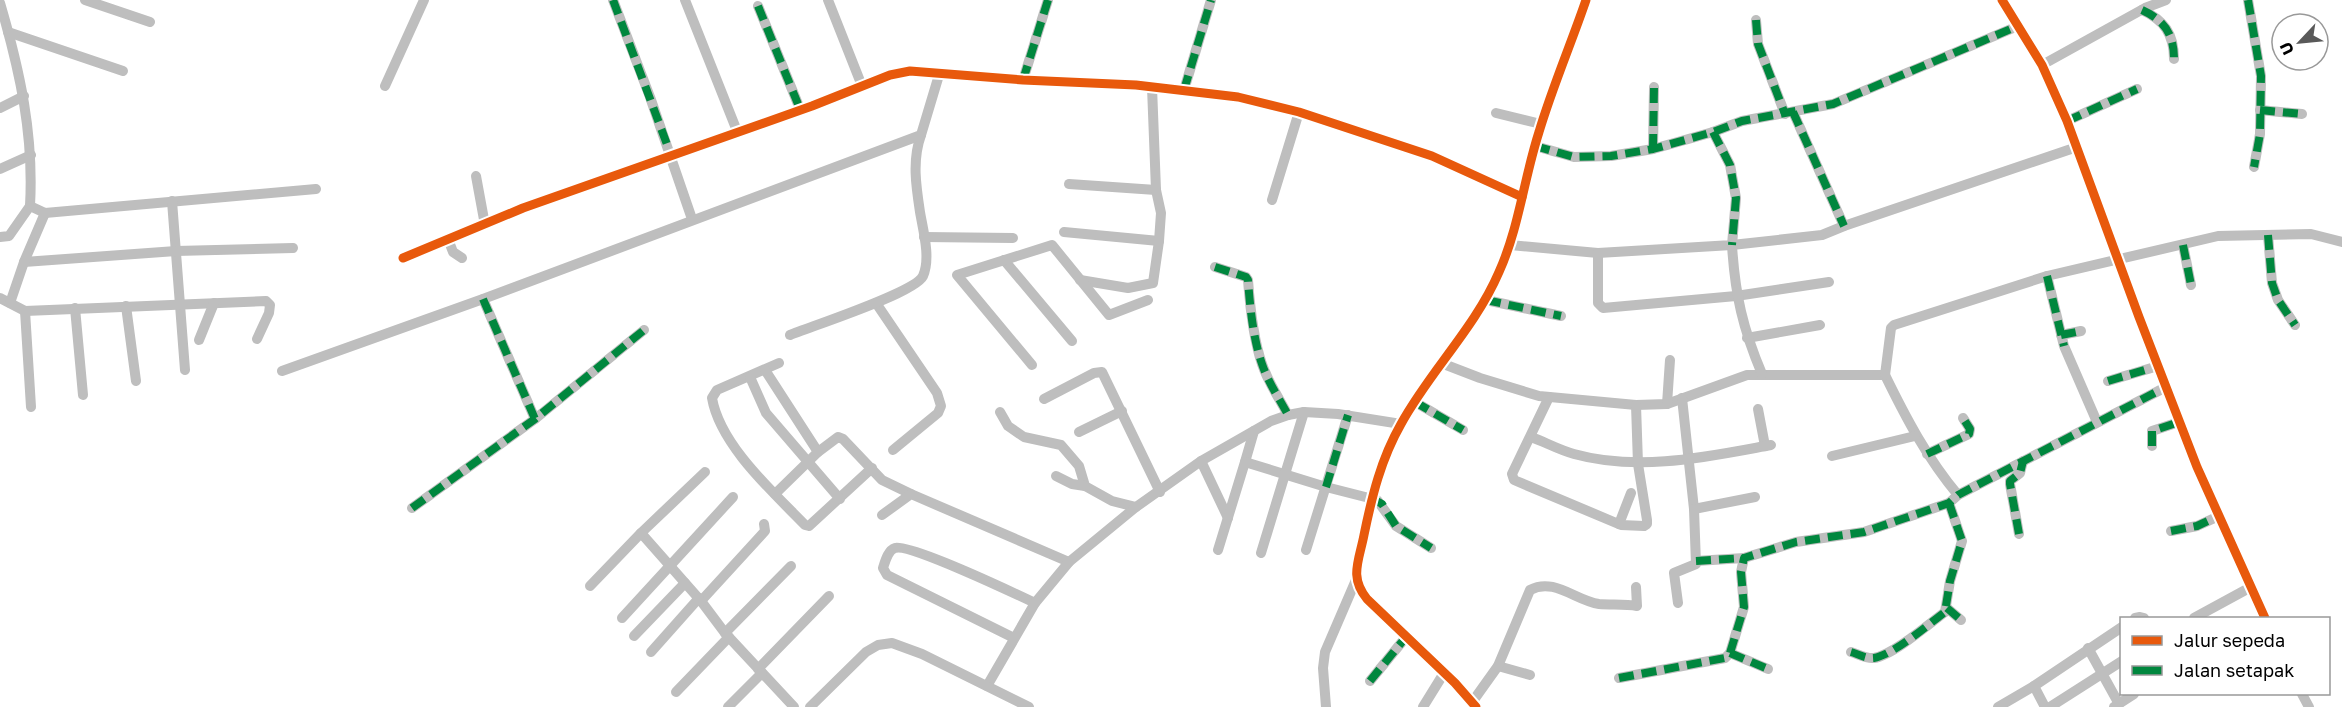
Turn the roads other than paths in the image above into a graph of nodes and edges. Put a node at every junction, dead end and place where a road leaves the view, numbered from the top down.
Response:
1 (85, 0) edge
2 (424, 0) edge
3 (613, 0) edge
4 (685, 0) edge
5 (828, 0) edge
6 (1048, 0) edge
7 (1211, 0) edge
8 (1586, 0) edge
9 (2002, 0) edge
10 (2166, 0) edge
11 (2248, 0) edge
12 (0, 3) edge
13 (758, 6) dead end
14 (2142, 10) junction
15 (1756, 20) dead end
16 (150, 22) dead end
17 (2018, 26) junction
18 (8, 32) junction
19 (2174, 59) dead end
20 (2042, 65) junction
21 (123, 72) dead end
22 (939, 75) junction
23 (1023, 80) junction
24 (385, 86) dead end
25 (862, 86) junction
26 (1152, 87) junction
27 (1654, 87) dead end
28 (2137, 89) dead end
29 (1184, 90) junction
30 (24, 96) junction
31 (0, 108) edge
32 (800, 109) junction
33 (2260, 110) junction
34 (1299, 112) junction
35 (1496, 113) dead end
36 (1789, 113) junction
37 (2301, 114) dead end
38 (2067, 121) junction
39 (1541, 124) junction
40 (737, 130) junction
41 (1713, 132) junction
42 (921, 135) junction
43 (1535, 146) junction
44 (2077, 147) junction
45 (1653, 149) junction
46 (31, 155) junction
47 (671, 155) junction
48 (2254, 167) dead end
49 (0, 168) edge
50 (476, 176) dead end
51 (1069, 184) dead end
52 (316, 189) dead end
53 (1156, 190) junction
54 (1522, 197) junction
55 (1272, 200) dead end
56 (172, 201) junction
57 (30, 206) junction
58 (45, 213) junction
59 (692, 219) junction
60 (485, 225) junction
61 (1844, 226) junction
62 (1064, 232) dead end
63 (2268, 235) junction
64 (0, 237) edge
65 (924, 237) junction
66 (1013, 238) dead end
67 (448, 239) junction
68 (1160, 241) junction
69 (2342, 242) edge
70 (1510, 245) junction
71 (1731, 245) junction
72 (2183, 245) junction
73 (293, 248) dead end
74 (176, 252) junction
75 (1598, 253) junction
76 (403, 258) dead end
77 (462, 258) dead end
78 (1004, 260) junction
79 (2118, 261) junction
80 (24, 262) junction
81 (1215, 267) dead end
82 (2047, 276) junction
83 (1080, 280) junction
84 (1829, 282) dead end
85 (2191, 285) dead end
86 (1736, 296) junction
87 (483, 299) junction
88 (5, 300) edge
89 (1148, 300) dead end
90 (1486, 300) junction
91 (214, 303) junction
92 (876, 303) junction
93 (180, 304) junction
94 (126, 306) junction
95 (75, 308) junction
96 (25, 311) junction
97 (1561, 316) dead end
98 (1820, 325) dead end
99 (2295, 325) dead end
100 (644, 330) dead end
101 (2080, 331) dead end
102 (790, 334) dead end
103 (2061, 335) junction
104 (1747, 338) junction
105 (257, 339) dead end
106 (199, 340) dead end
107 (1072, 341) dead end
108 (1670, 360) dead end
109 (779, 363) dead end
110 (1441, 363) junction
111 (1032, 365) dead end
112 (2158, 366) junction
113 (185, 370) dead end
114 (765, 370) junction
115 (282, 371) dead end
116 (1762, 374) junction
117 (1885, 375) junction
118 (750, 377) junction
119 (136, 381) dead end
120 (2108, 381) dead end
121 (2166, 387) junction
122 (83, 395) dead end
123 (1549, 397) junction
124 (1682, 398) junction
125 (1044, 399) dead end
126 (1415, 402) junction
127 (1666, 404) junction
128 (1636, 405) junction
129 (31, 407) dead end
130 (1758, 409) dead end
131 (1122, 411) junction
132 (1000, 412) dead end
133 (1304, 412) junction
134 (1288, 415) junction
135 (1348, 415) junction
136 (1963, 418) dead end
137 (535, 419) junction
138 (2097, 422) junction
139 (2179, 422) junction
140 (1401, 424) junction
141 (1254, 430) junction
142 (1463, 430) dead end
143 (1079, 432) dead end
144 (1915, 436) junction
145 (1531, 437) junction
146 (2152, 446) dead end
147 (893, 450) dead end
148 (819, 452) junction
149 (1927, 454) junction
150 (1832, 456) dead end
151 (1689, 459) junction
152 (809, 461) junction
153 (1202, 461) junction
154 (2023, 461) junction
155 (1245, 462) junction
156 (1638, 464) junction
157 (872, 468) junction
158 (705, 472) dead end
159 (1285, 474) junction
160 (1056, 476) dead end
161 (1085, 486) junction
162 (1326, 487) junction
163 (1160, 492) junction
164 (1631, 493) dead end
165 (775, 494) junction
166 (911, 494) junction
167 (1958, 495) junction
168 (733, 497) dead end
169 (1755, 497) dead end
170 (1371, 498) junction
171 (840, 499) junction
172 (1949, 503) junction
173 (1136, 507) junction
174 (412, 508) dead end
175 (1694, 509) junction
176 (882, 515) dead end
177 (2219, 516) junction
178 (1228, 518) junction
179 (765, 524) dead end
180 (1618, 524) junction
181 (2172, 531) dead end
182 (641, 532) junction
183 (2019, 534) dead end
184 (1431, 548) dead end
185 (1218, 550) dead end
186 (1306, 550) dead end
187 (1260, 553) dead end
188 (1744, 558) junction
189 (1696, 561) junction
190 (1069, 562) junction
191 (669, 566) junction
192 (791, 566) dead end
193 (1356, 580) junction
194 (685, 583) junction
195 (590, 586) dead end
196 (1636, 587) dead end
197 (2251, 587) junction
198 (829, 596) dead end
199 (700, 600) junction
200 (1035, 603) junction
201 (1678, 603) dead end
202 (1947, 608) junction
203 (2196, 617) edge
204 (2265, 617) edge
205 (622, 618) dead end
206 (1961, 620) dead end
207 (2120, 628) edge
208 (727, 635) junction
209 (634, 636) dead end
210 (1406, 637) junction
211 (1014, 638) junction
212 (2088, 648) junction
213 (651, 652) dead end
214 (1851, 652) dead end
215 (1730, 653) junction
216 (2120, 662) edge
217 (1498, 666) junction
218 (1768, 669) dead end
219 (760, 671) junction
220 (1444, 673) junction
221 (2102, 674) junction
222 (1530, 675) dead end
223 (1619, 678) dead end
224 (1370, 681) dead end
225 (987, 686) junction
226 (2034, 686) junction
227 (676, 692) dead end
228 (2131, 695) edge
229 (1474, 704) edge
230 (2116, 706) edge
231 (728, 707) edge
232 (794, 707) edge
233 (810, 707) edge
234 (1029, 707) edge
235 (1326, 707) edge
236 (1423, 707) edge
237 (1998, 707) edge
238 (2047, 707) edge

1 - 16 street
2 - 24 street
3 - 47 street
4 - 40 street
5 - 25 street
6 - 23 street
7 - 29 street
8 - 39 street
9 - 17 street
10 - 14 street
11 - 33 street
12 - 18 street
13 - 32 street
14 - 19 street
14 - 20 street
15 - 36 street
17 - 20 street
17 - 36 street
18 - 21 street
18 - 30 street
20 - 38 street
22 - 23 street
22 - 25 street
22 - 42 street
23 - 26 street
25 - 32 street
26 - 29 street
26 - 53 street
27 - 45 street
28 - 38 street
29 - 34 street
30 - 31 street
30 - 46 street
32 - 40 street
33 - 37 street
33 - 48 street
34 - 54 street
34 - 55 street
35 - 39 street
36 - 41 street
36 - 61 street
38 - 44 street
39 - 43 street
40 - 47 street
41 - 45 street
41 - 71 street
42 - 59 street
42 - 65 street
43 - 45 street
43 - 54 street
44 - 61 street
44 - 79 street
46 - 49 street
46 - 57 street
47 - 59 street
47 - 60 street
50 - 60 street
51 - 53 street
52 - 56 street
53 - 68 street
54 - 70 street
56 - 58 street
56 - 74 street
57 - 58 street
57 - 64 street
58 - 80 street
59 - 87 street
60 - 67 street
61 - 71 street
62 - 68 street
63 - 69 street
63 - 72 street
63 - 99 street
65 - 66 street
65 - 92 street
67 - 76 street
67 - 77 street
68 - 83 street
70 - 75 street
70 - 90 street
71 - 75 street
71 - 86 street
72 - 79 street
72 - 85 street
73 - 74 street
74 - 80 street
74 - 93 street
75 - 86 street
78 - 83 street
78 - 107 street
78 - 111 street
79 - 82 street
79 - 112 street
80 - 88 street
81 - 134 street
82 - 103 street
82 - 117 street
83 - 89 street
84 - 86 street
86 - 104 street
87 - 115 street
87 - 137 street
88 - 96 street
90 - 97 street
90 - 110 street
91 - 93 street
91 - 105 street
91 - 106 street
92 - 102 street
92 - 147 street
93 - 94 street
93 - 113 street
94 - 95 street
94 - 119 street
95 - 96 street
95 - 122 street
96 - 129 street
98 - 104 street
100 - 137 street
101 - 103 street
103 - 138 street
104 - 116 street
108 - 127 street
109 - 114 street
110 - 123 street
110 - 126 street
112 - 120 street
112 - 121 street
114 - 118 street
114 - 148 street
116 - 117 street
116 - 124 street
117 - 144 street
118 - 152 street
118 - 165 street
121 - 138 street
121 - 139 street
123 - 128 street
123 - 145 street
124 - 127 street
124 - 151 street
125 - 131 street
126 - 140 street
126 - 142 street
127 - 128 street
128 - 156 street
130 - 151 street
131 - 143 street
131 - 163 street
132 - 161 street
133 - 134 street
133 - 135 street
133 - 159 street
134 - 141 street
135 - 140 street
135 - 162 street
136 - 149 street
137 - 174 street
138 - 154 street
139 - 146 street
139 - 177 street
140 - 170 street
141 - 153 street
141 - 155 street
144 - 149 street
144 - 150 street
145 - 156 street
145 - 180 street
148 - 152 street
148 - 157 street
149 - 167 street
151 - 156 street
151 - 175 street
152 - 165 street
152 - 171 street
153 - 163 street
153 - 178 street
154 - 167 street
154 - 183 street
155 - 159 street
155 - 178 street
156 - 180 street
157 - 166 street
157 - 171 street
158 - 182 street
159 - 162 street
159 - 187 street
160 - 161 street
161 - 173 street
162 - 170 street
162 - 186 street
163 - 173 street
164 - 180 street
165 - 171 street
166 - 176 street
166 - 190 street
167 - 172 street
168 - 191 street
169 - 175 street
170 - 184 street
170 - 193 street
172 - 188 street
172 - 202 street
173 - 190 street
175 - 189 street
177 - 181 street
177 - 197 street
178 - 185 street
179 - 199 street
182 - 191 street
182 - 195 street
188 - 189 street
188 - 215 street
189 - 201 street
190 - 200 street
191 - 194 street
191 - 205 street
192 - 208 street
193 - 210 street
193 - 235 street
194 - 199 street
194 - 209 street
196 - 217 street
197 - 203 street
197 - 204 street
198 - 219 street
199 - 208 street
199 - 213 street
200 - 211 street
200 - 211 street
202 - 206 street
202 - 214 street
207 - 212 street
208 - 219 street
208 - 227 street
210 - 220 street
210 - 224 street
211 - 225 street
212 - 221 street
212 - 226 street
215 - 218 street
215 - 223 street
216 - 221 street
217 - 222 street
217 - 229 street
219 - 231 street
219 - 232 street
220 - 229 street
220 - 236 street
221 - 230 street
221 - 238 street
225 - 233 street
225 - 234 street
226 - 237 street
226 - 238 street
228 - 230 street

